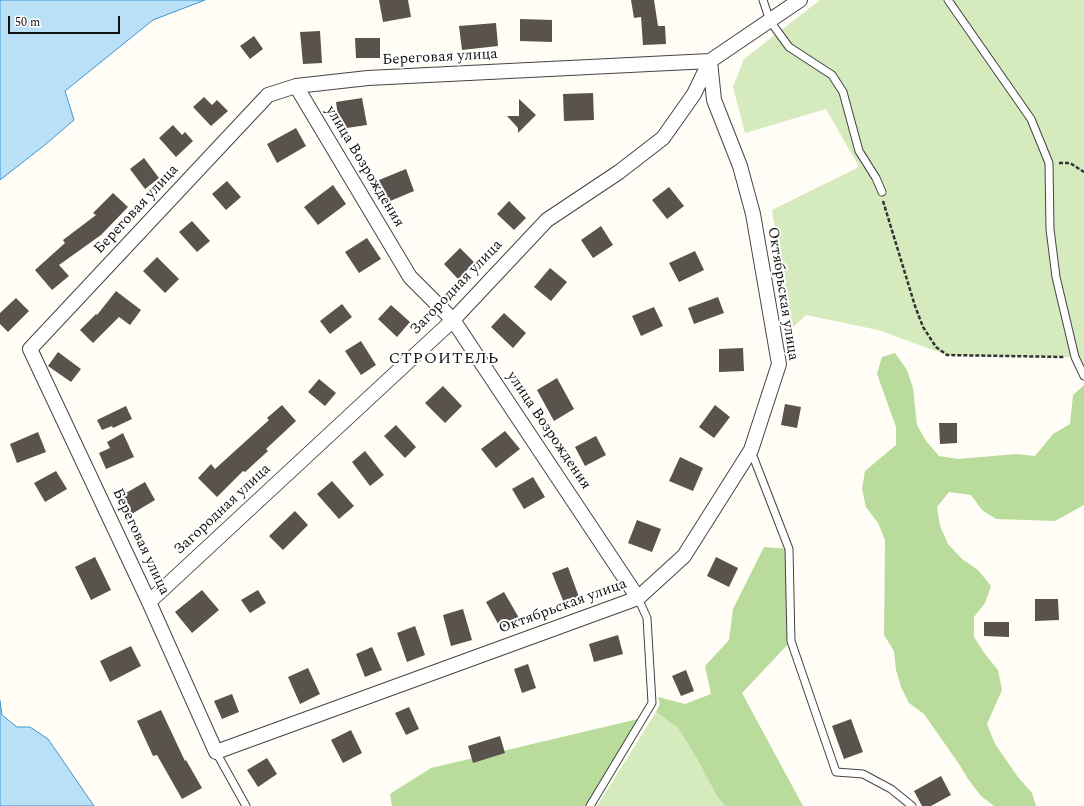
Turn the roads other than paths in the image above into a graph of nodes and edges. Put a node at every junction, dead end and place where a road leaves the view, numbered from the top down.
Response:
1 (763, 0) edge
2 (800, 0) edge
3 (948, 0) edge
4 (770, 21) junction
5 (710, 61) junction
6 (296, 86) junction
7 (882, 192) road end
8 (453, 320) junction
9 (1084, 376) edge
10 (751, 450) junction
11 (638, 598) junction
12 (149, 602) junction
13 (216, 752) junction
14 (246, 806) edge
15 (590, 806) edge
16 (912, 806) edge

1 - 4 lane
2 - 4 street
3 - 9 lane
4 - 5 street
4 - 7 lane
5 - 6 street, Береговая улица
5 - 8 street, Загородная улица
5 - 10 street, Октябрьская улица
6 - 8 street, улица Возрождения
6 - 12 street, Береговая улица
8 - 11 street, улица Возрождения
8 - 12 street, Загородная улица
10 - 11 street, Октябрьская улица
10 - 16 lane
11 - 13 street, Октябрьская улица
11 - 15 lane
12 - 13 street, Береговая улица
13 - 14 lane

